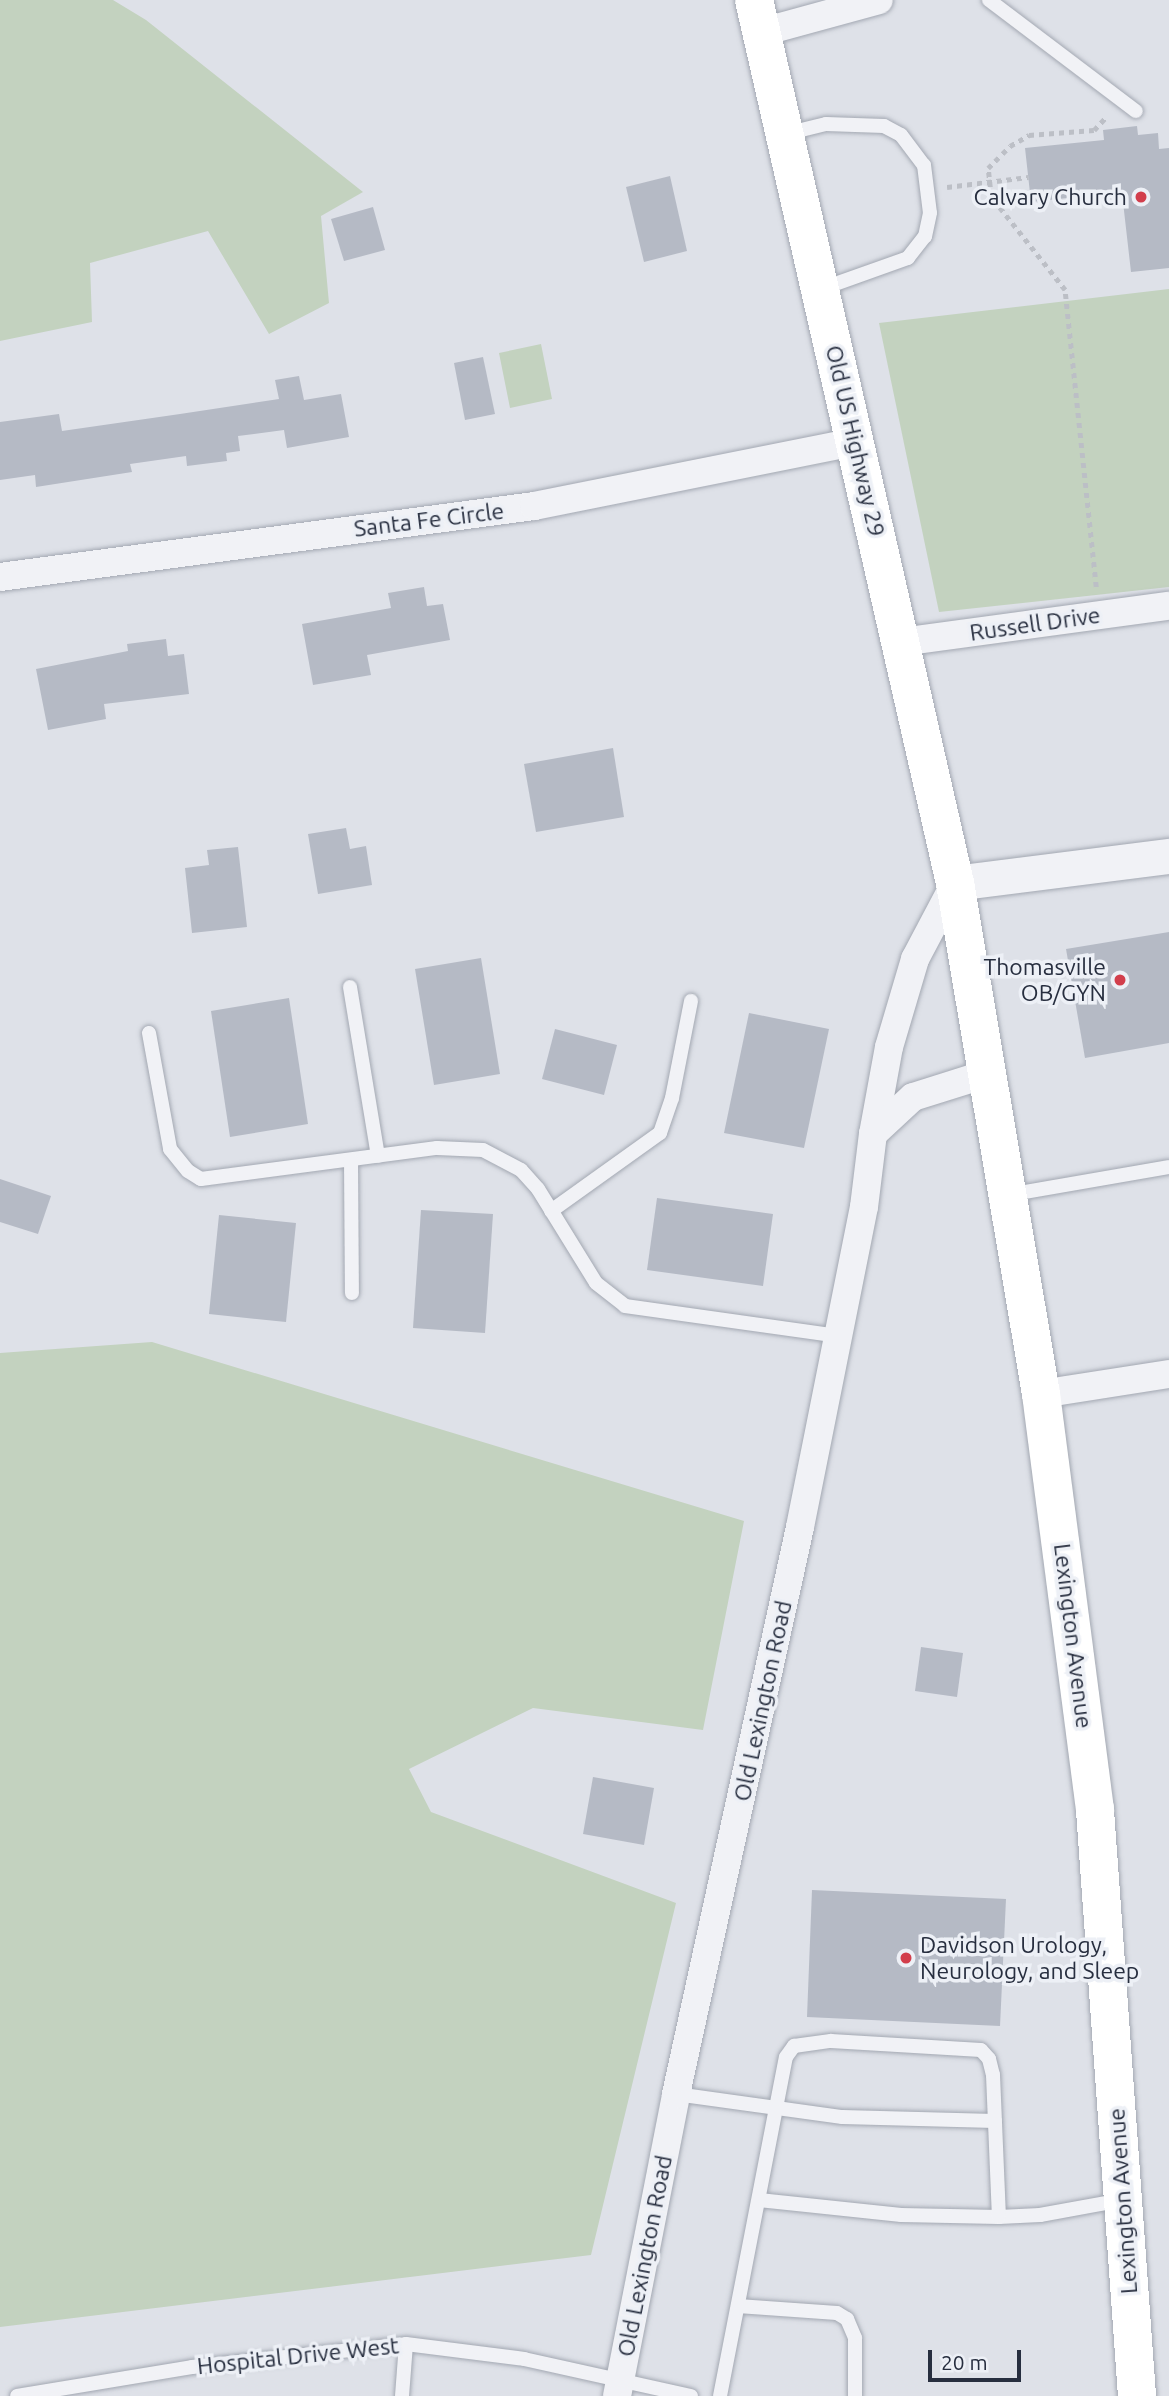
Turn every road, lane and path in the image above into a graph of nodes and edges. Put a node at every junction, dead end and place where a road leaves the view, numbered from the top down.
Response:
1 (989, 0) edge
2 (867, 2) edge
3 (758, 16) edge
4 (1122, 100) junction
5 (1136, 111) dead end
6 (783, 134) junction
7 (1028, 177) dead end
8 (990, 182) junction
9 (929, 189) junction
10 (820, 289) junction
11 (854, 442) junction
12 (0, 577) edge
13 (1169, 606) edge
14 (1099, 616) junction
15 (901, 642) junction
16 (1169, 856) edge
17 (955, 883) junction
18 (351, 987) dead end
19 (691, 1001) dead end
20 (149, 1033) dead end
21 (986, 1074) junction
22 (873, 1133) junction
23 (378, 1156) junction
24 (351, 1160) junction
25 (1169, 1167) edge
26 (1007, 1195) junction
27 (551, 1211) junction
28 (352, 1293) dead end
29 (838, 1336) junction
30 (1169, 1374) edge
31 (1041, 1394) junction
32 (676, 2094) junction
33 (776, 2108) junction
34 (995, 2121) junction
35 (759, 2200) junction
36 (1123, 2200) junction
37 (999, 2217) junction
38 (738, 2306) junction
39 (406, 2344) junction
40 (619, 2388) edge
41 (17, 2396) edge
42 (402, 2396) edge
43 (691, 2396) edge
44 (720, 2396) edge
45 (855, 2396) edge
46 (1137, 2396) edge

1 - 4 lane
2 - 3 street
3 - 6 main road, Old US Highway 29
4 - 5 lane
4 - 8 path
6 - 9 lane
6 - 10 main road, Old US Highway 29
7 - 8 path
8 - 9 path
8 - 14 path
9 - 10 lane
10 - 11 main road, Old US Highway 29
11 - 12 street, Santa Fe Circle
11 - 15 main road, Old US Highway 29
13 - 14 street, Russell Drive
14 - 15 street, Russell Drive
15 - 17 main road, Old US Highway 29
16 - 17 street
17 - 21 main road, Lexington Avenue
17 - 22 street, Old Lexington Road
18 - 23 lane
19 - 27 lane
20 - 24 lane
21 - 22 street
21 - 26 main road, Lexington Avenue
22 - 29 street, Old Lexington Road
23 - 24 lane
23 - 27 lane
24 - 28 lane
25 - 26 lane
26 - 31 main road, Lexington Avenue
27 - 29 lane
29 - 32 street, Old Lexington Road
30 - 31 street
31 - 36 main road, Lexington Avenue
32 - 33 lane
32 - 40 street, Old Lexington Road
33 - 34 lane
33 - 34 lane
33 - 35 lane
34 - 37 lane
35 - 37 lane
35 - 38 lane
36 - 37 lane
36 - 46 main road, Lexington Avenue
38 - 44 lane
38 - 45 lane
39 - 40 lane, Hospital Drive West
39 - 41 lane, Hospital Drive West
39 - 42 lane
40 - 43 lane, Hospital Drive West

